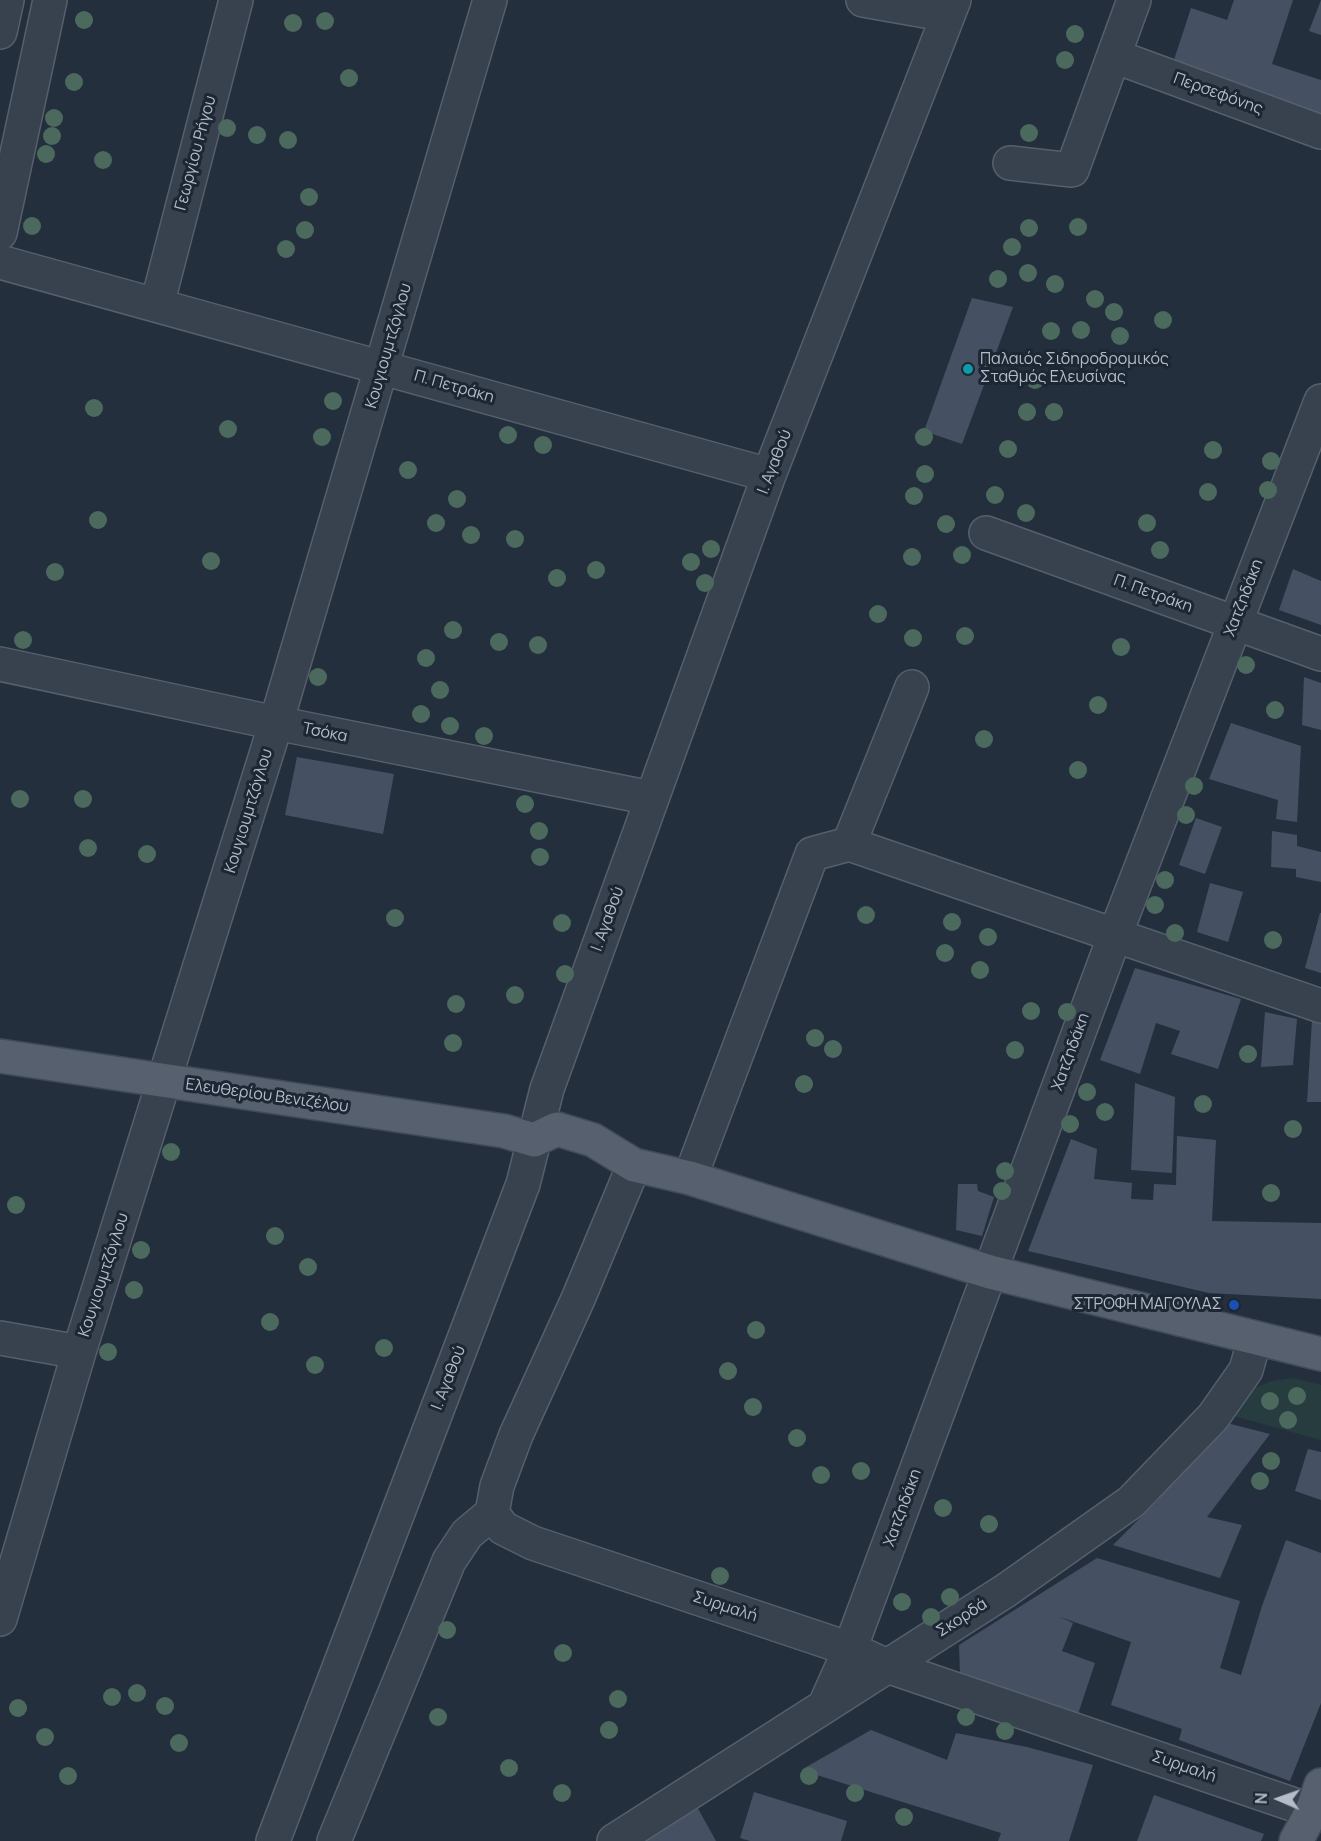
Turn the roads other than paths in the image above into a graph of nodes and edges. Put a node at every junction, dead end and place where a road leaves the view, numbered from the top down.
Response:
1 (7, 0) edge
2 (50, 0) edge
3 (236, 0) edge
4 (490, 0) edge
5 (862, 0) edge
6 (1134, 0) edge
7 (951, 7) edge
8 (0, 32) edge
9 (1114, 56) junction
10 (1321, 132) edge
11 (1010, 163) dead end
12 (0, 233) edge
13 (0, 262) edge
14 (157, 305) junction
15 (383, 367) junction
16 (1321, 401) edge
17 (769, 476) junction
18 (986, 533) dead end
19 (1234, 624) junction
20 (1321, 654) edge
21 (0, 664) edge
22 (912, 687) dead end
23 (276, 723) junction
24 (651, 798) junction
25 (849, 844) junction
26 (1114, 936) junction
27 (1321, 1005) edge
28 (0, 1056) edge
29 (166, 1082) junction
30 (534, 1140) junction
31 (634, 1165) junction
32 (690, 1178) junction
33 (990, 1272) junction
34 (0, 1338) edge
35 (1255, 1338) junction
36 (79, 1352) junction
37 (1321, 1354) edge
38 (492, 1513) junction
39 (0, 1619) edge
40 (850, 1649) junction
41 (887, 1666) junction
42 (825, 1705) junction
43 (1318, 1803) edge
44 (273, 1841) edge
45 (334, 1841) edge
46 (614, 1841) edge
47 (1296, 1841) edge

1 - 8 street
2 - 12 street
3 - 14 street, Γεωργίου Ρήγου
4 - 15 street, Κουγιουμτζόγλου
5 - 7 street
6 - 9 street
7 - 17 street, Ι. Αγαθού
9 - 10 street, Περσεφόνης
9 - 11 street
13 - 14 street, Π. Πετράκη
14 - 15 street, Π. Πετράκη
15 - 17 street, Π. Πετράκη
15 - 23 street, Κουγιουμτζόγλου
16 - 19 street, Χατζηδάκη
17 - 24 street, Ι. Αγαθού
18 - 19 street, Π. Πετράκη
19 - 20 street, Π. Πετράκη
19 - 26 street, Χατζηδάκη
21 - 23 street, Τσόκα
22 - 25 street
23 - 24 street, Τσόκα
23 - 29 street, Κουγιουμτζόγλου
24 - 30 street, Ι. Αγαθού
25 - 26 street
25 - 32 street
26 - 27 street
26 - 33 street, Χατζηδάκη
28 - 29 main road, Ελευθερίου Βενιζέλου
29 - 30 main road, Ελευθερίου Βενιζέλου
29 - 36 street, Κουγιουμτζόγλου
30 - 31 main road
30 - 44 street, Ι. Αγαθού
31 - 32 main road
31 - 38 street
32 - 33 main road
33 - 35 main road
33 - 40 street, Χατζηδάκη
34 - 36 street
35 - 37 main road
35 - 41 street, Σκορδά
36 - 39 street, Κουγιουμτζόγλου
38 - 40 street, Συρμαλή
38 - 45 street
40 - 41 street, Συρμαλή
40 - 42 street, Χατζηδάκη
41 - 42 street, Σκορδά
41 - 43 street, Συρμαλή
42 - 46 street, Σκορδά
43 - 47 main road

